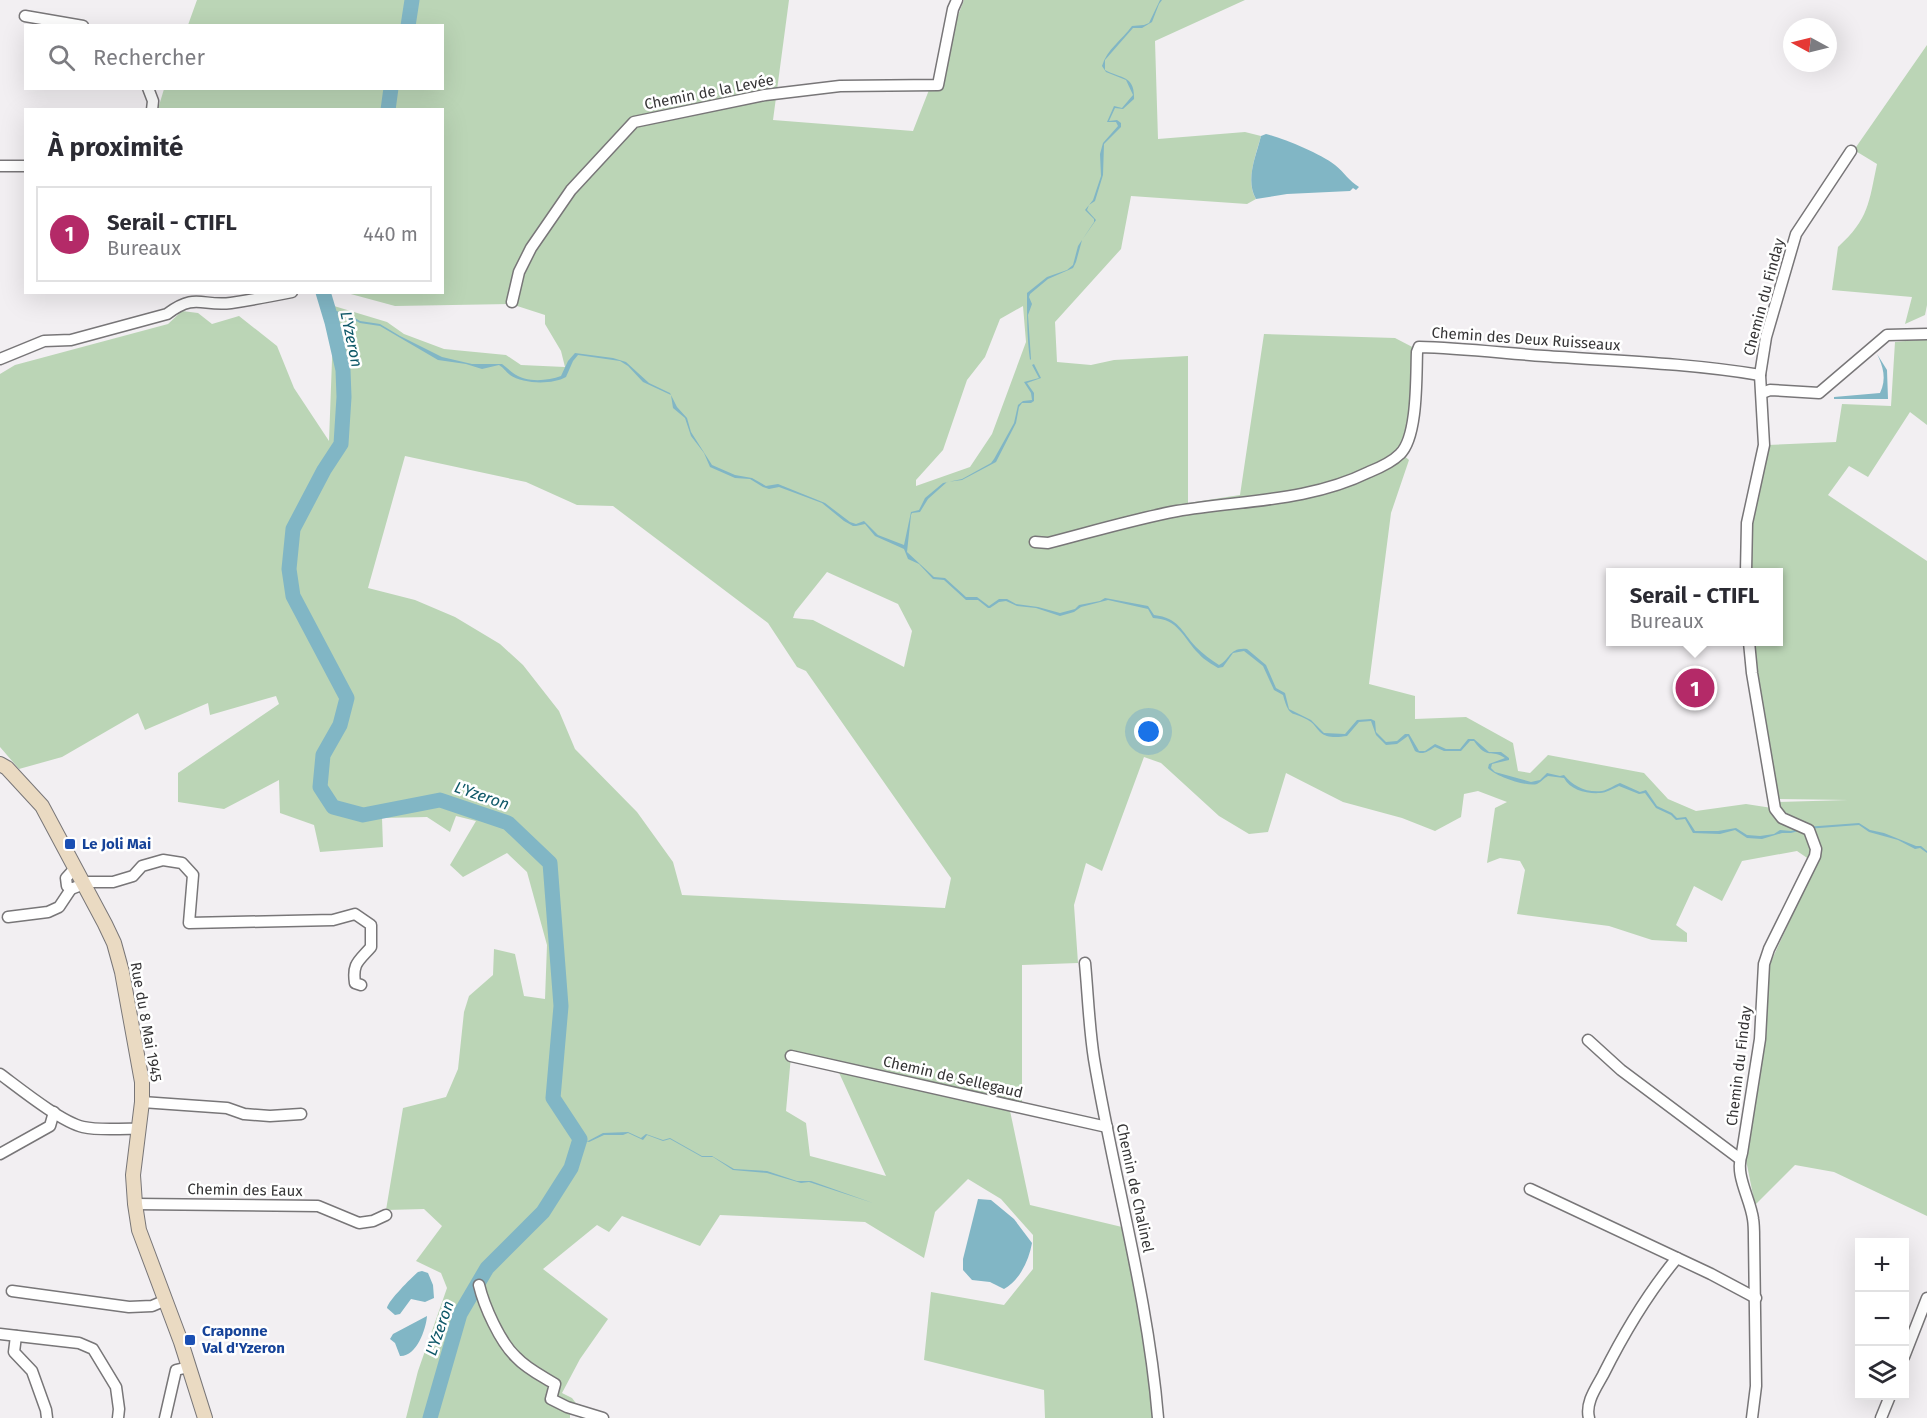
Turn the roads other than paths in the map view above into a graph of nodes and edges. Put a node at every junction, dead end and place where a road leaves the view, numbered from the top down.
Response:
1 (957, 0) edge
2 (25, 16) dead end
3 (71, 24) edge
4 (149, 90) edge
5 (152, 108) edge
6 (1851, 151) dead end
7 (0, 166) edge
8 (24, 166) edge
9 (280, 294) edge
10 (512, 302) dead end
11 (1927, 334) edge
12 (0, 359) edge
13 (1760, 375) junction
14 (1762, 393) junction
15 (1035, 542) dead end
16 (1746, 568) edge
17 (1749, 646) edge
18 (0, 764) edge
19 (77, 887) junction
20 (8, 917) dead end
21 (1086, 963) dead end
22 (361, 985) dead end
23 (1588, 1040) dead end
24 (791, 1056) dead end
25 (0, 1074) edge
26 (142, 1102) junction
27 (54, 1112) junction
28 (302, 1114) dead end
29 (1107, 1127) junction
30 (139, 1130) junction
31 (0, 1154) edge
32 (1740, 1159) junction
33 (1530, 1189) dead end
34 (135, 1204) junction
35 (387, 1215) dead end
36 (1677, 1258) junction
37 (479, 1285) dead end
38 (12, 1291) dead end
39 (1755, 1298) junction
40 (1927, 1298) edge
41 (166, 1300) junction
42 (0, 1334) edge
43 (16, 1336) junction
44 (1909, 1346) edge
45 (189, 1367) junction
46 (1888, 1400) edge
47 (47, 1418) edge
48 (118, 1418) edge
49 (165, 1418) edge
50 (205, 1418) edge
51 (603, 1418) edge
52 (1158, 1418) edge
53 (1589, 1418) edge
54 (1752, 1418) edge
55 (1881, 1418) edge

1 - 10 street, Chemin de la Levée
2 - 3 street
4 - 5 street
6 - 13 street, Chemin du Finday
7 - 8 street
9 - 12 street
11 - 14 street
13 - 14 street, Chemin du Finday
13 - 15 street, Chemin des Deux Ruisseaux
14 - 16 street, Chemin du Finday
17 - 32 street, Chemin du Finday
18 - 19 main road, Rue du 8 Mai 1945
19 - 20 street
19 - 22 street
19 - 26 main road, Rue du 8 Mai 1945
21 - 29 street, Chemin de Chalinel
23 - 32 street
24 - 29 street, Chemin de Sellegaud
25 - 27 street
26 - 28 street
26 - 30 main road, Rue du 8 Mai 1945
27 - 30 street
27 - 31 street
29 - 52 street, Chemin de Chalinel
30 - 34 main road, Rue du 8 Mai 1945
32 - 39 street, Chemin du Finday
33 - 36 street
34 - 35 street, Chemin des Eaux
34 - 41 main road, Rue du 8 Mai 1945
36 - 39 street
36 - 53 street
37 - 51 street
38 - 41 street
39 - 54 street, Chemin du Finday
40 - 44 street
41 - 45 main road, Rue du 8 Mai 1945
42 - 43 street
43 - 47 street
43 - 48 street
45 - 49 street
45 - 50 main road, Rue du 8 Mai 1945
46 - 55 street

